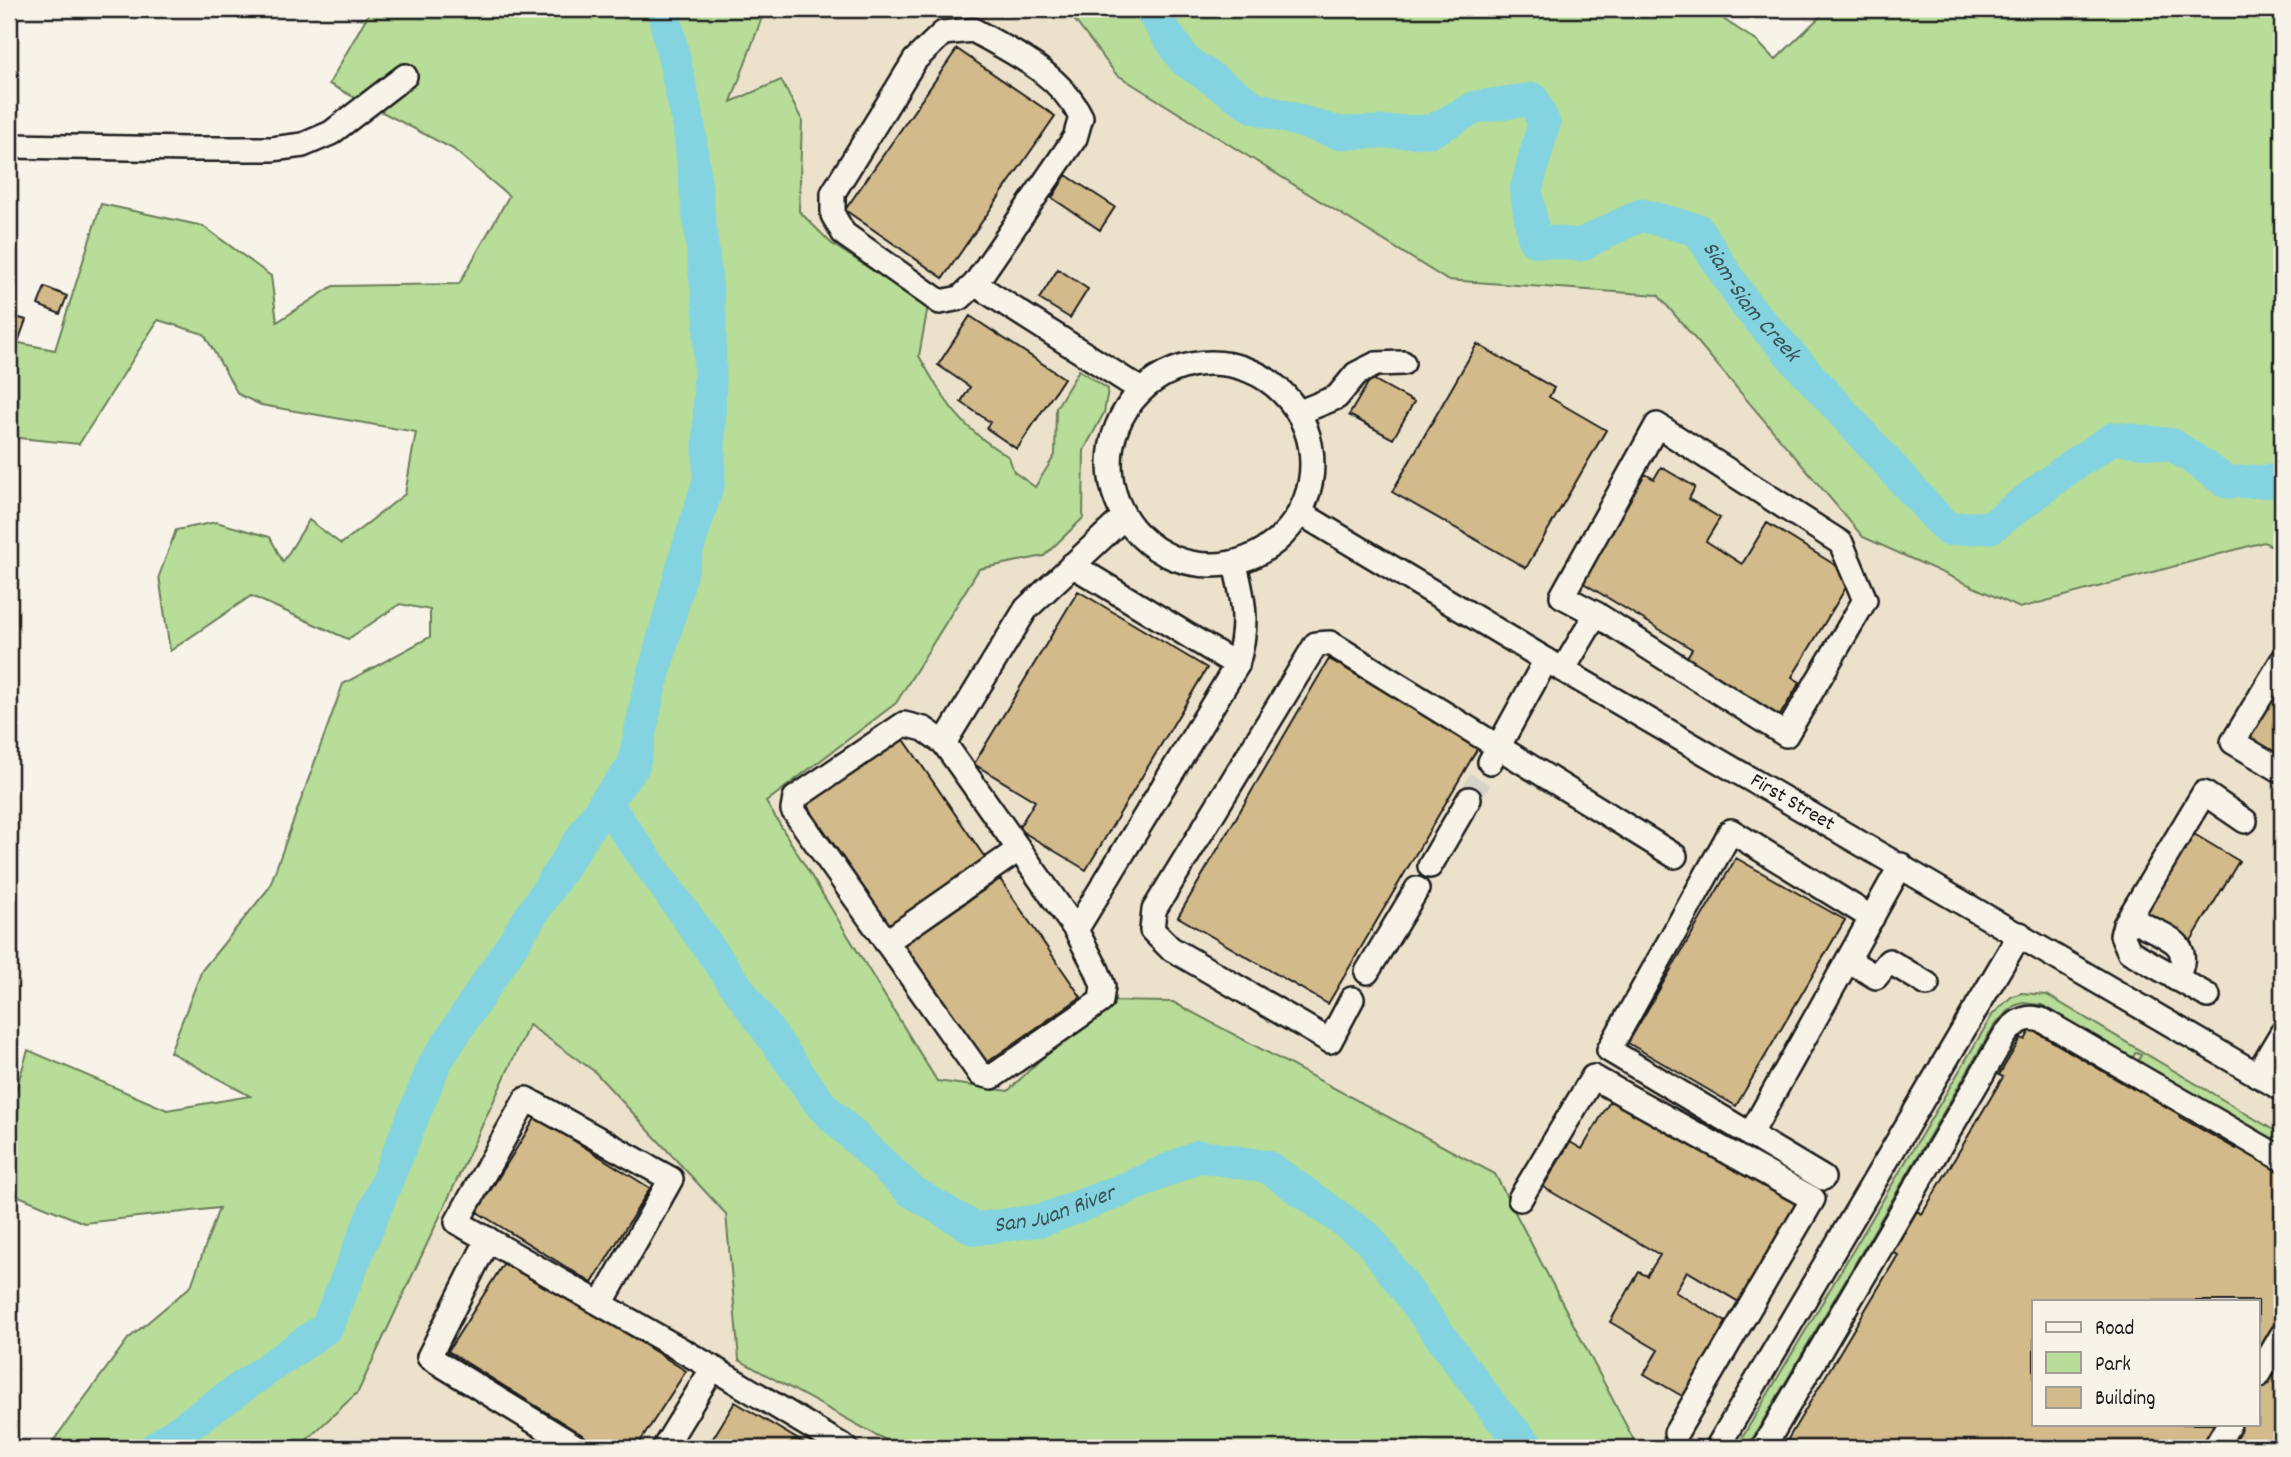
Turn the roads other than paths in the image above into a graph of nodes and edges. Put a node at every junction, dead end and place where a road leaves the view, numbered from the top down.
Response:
1 (405, 76) dead end
2 (9, 146) edge
3 (975, 284) junction
4 (1403, 363) dead end
5 (1141, 390) junction
6 (1300, 412) junction
7 (1302, 514) junction
8 (1123, 518) junction
9 (1072, 565) junction
10 (1235, 565) junction
11 (1596, 614) junction
12 (2282, 661) edge
13 (1237, 665) junction
14 (1554, 665) junction
15 (944, 744) junction
16 (1494, 754) junction
17 (2282, 771) edge
18 (1469, 800) tunnel mouth
19 (2245, 821) dead end
20 (1018, 850) junction
21 (1675, 856) dead end
22 (1901, 865) junction
23 (1430, 866) dead end
24 (1417, 889) dead end
25 (1872, 918) junction
26 (2125, 925) junction
27 (1076, 930) junction
28 (2020, 934) junction
29 (887, 942) junction
30 (2129, 951) junction
31 (1848, 960) junction
32 (1367, 972) dead end
33 (2176, 979) junction
34 (1927, 984) dead end
35 (2108, 985) junction
36 (2208, 996) dead end
37 (1352, 999) dead end
38 (2282, 1033) edge
39 (2257, 1075) junction
40 (2282, 1089) edge
41 (1750, 1135) junction
42 (2282, 1159) edge
43 (1823, 1178) dead end
44 (1520, 1199) dead end
45 (488, 1239) junction
46 (601, 1304) junction
47 (1743, 1322) junction
48 (2282, 1335) edge
49 (1778, 1342) junction
50 (713, 1368) junction
51 (2260, 1373) edge
52 (2228, 1426) edge
53 (1676, 1433) dead end
54 (578, 1448) edge
55 (664, 1448) edge
56 (846, 1448) edge
57 (1717, 1448) edge
58 (1763, 1448) edge
59 (2215, 1448) edge

1 - 2 street
3 - 3 street
3 - 5 street
4 - 6 street
5 - 6 street
5 - 8 street
6 - 7 street
7 - 10 street
7 - 14 street, First Street
8 - 9 street
8 - 10 street
9 - 13 street
9 - 15 street
10 - 13 street
11 - 11 street
11 - 14 street
12 - 17 street
13 - 27 street
14 - 16 street
14 - 22 street, First Street
15 - 20 street
15 - 29 street
16 - 21 street
16 - 37 street
18 - 23 street
19 - 26 street
20 - 27 street
20 - 29 street
22 - 25 street
22 - 28 street, First Street
24 - 32 street
25 - 31 street
25 - 41 street
26 - 30 street
26 - 33 street
27 - 29 street
28 - 35 street, First Street
28 - 49 street
30 - 33 street
30 - 35 street
31 - 34 street
31 - 41 street
33 - 36 street
35 - 39 street, First Street
38 - 39 street
39 - 40 street, First Street
41 - 43 street
42 - 58 street
44 - 47 street
45 - 46 street
45 - 46 street
45 - 54 street
46 - 50 street
47 - 49 street
47 - 53 street
48 - 51 street
49 - 57 street
50 - 55 street
50 - 56 street
52 - 59 street

